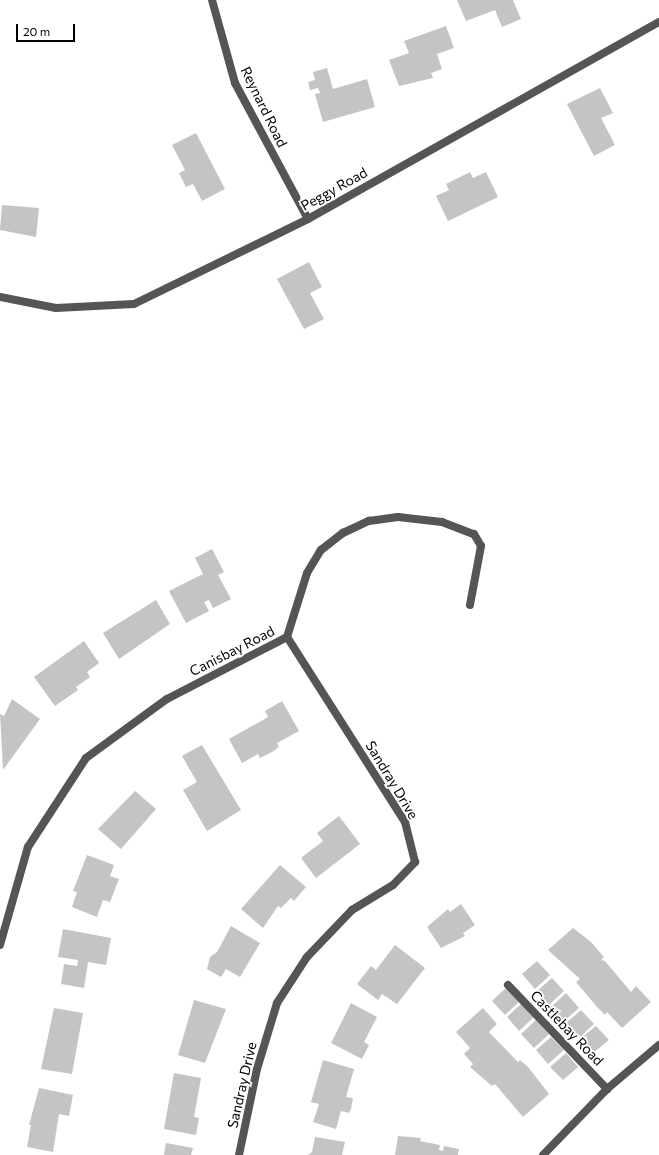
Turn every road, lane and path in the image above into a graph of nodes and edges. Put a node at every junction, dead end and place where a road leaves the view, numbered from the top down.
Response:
1 (212, 0) edge
2 (659, 22) edge
3 (308, 219) junction
4 (0, 297) edge
5 (470, 605) dead end
6 (287, 637) junction
7 (0, 945) edge
8 (508, 985) dead end
9 (659, 1045) edge
10 (607, 1089) junction
11 (240, 1155) edge
12 (543, 1155) edge

1 - 3 street, Reynard Road
2 - 3 street, Peggy Road
3 - 4 street, Peggy Road
5 - 6 street, Canisbay Road
6 - 7 street, Canisbay Road
6 - 11 street, Sandray Drive
8 - 10 street, Castlebay Road
9 - 10 street
10 - 12 street

